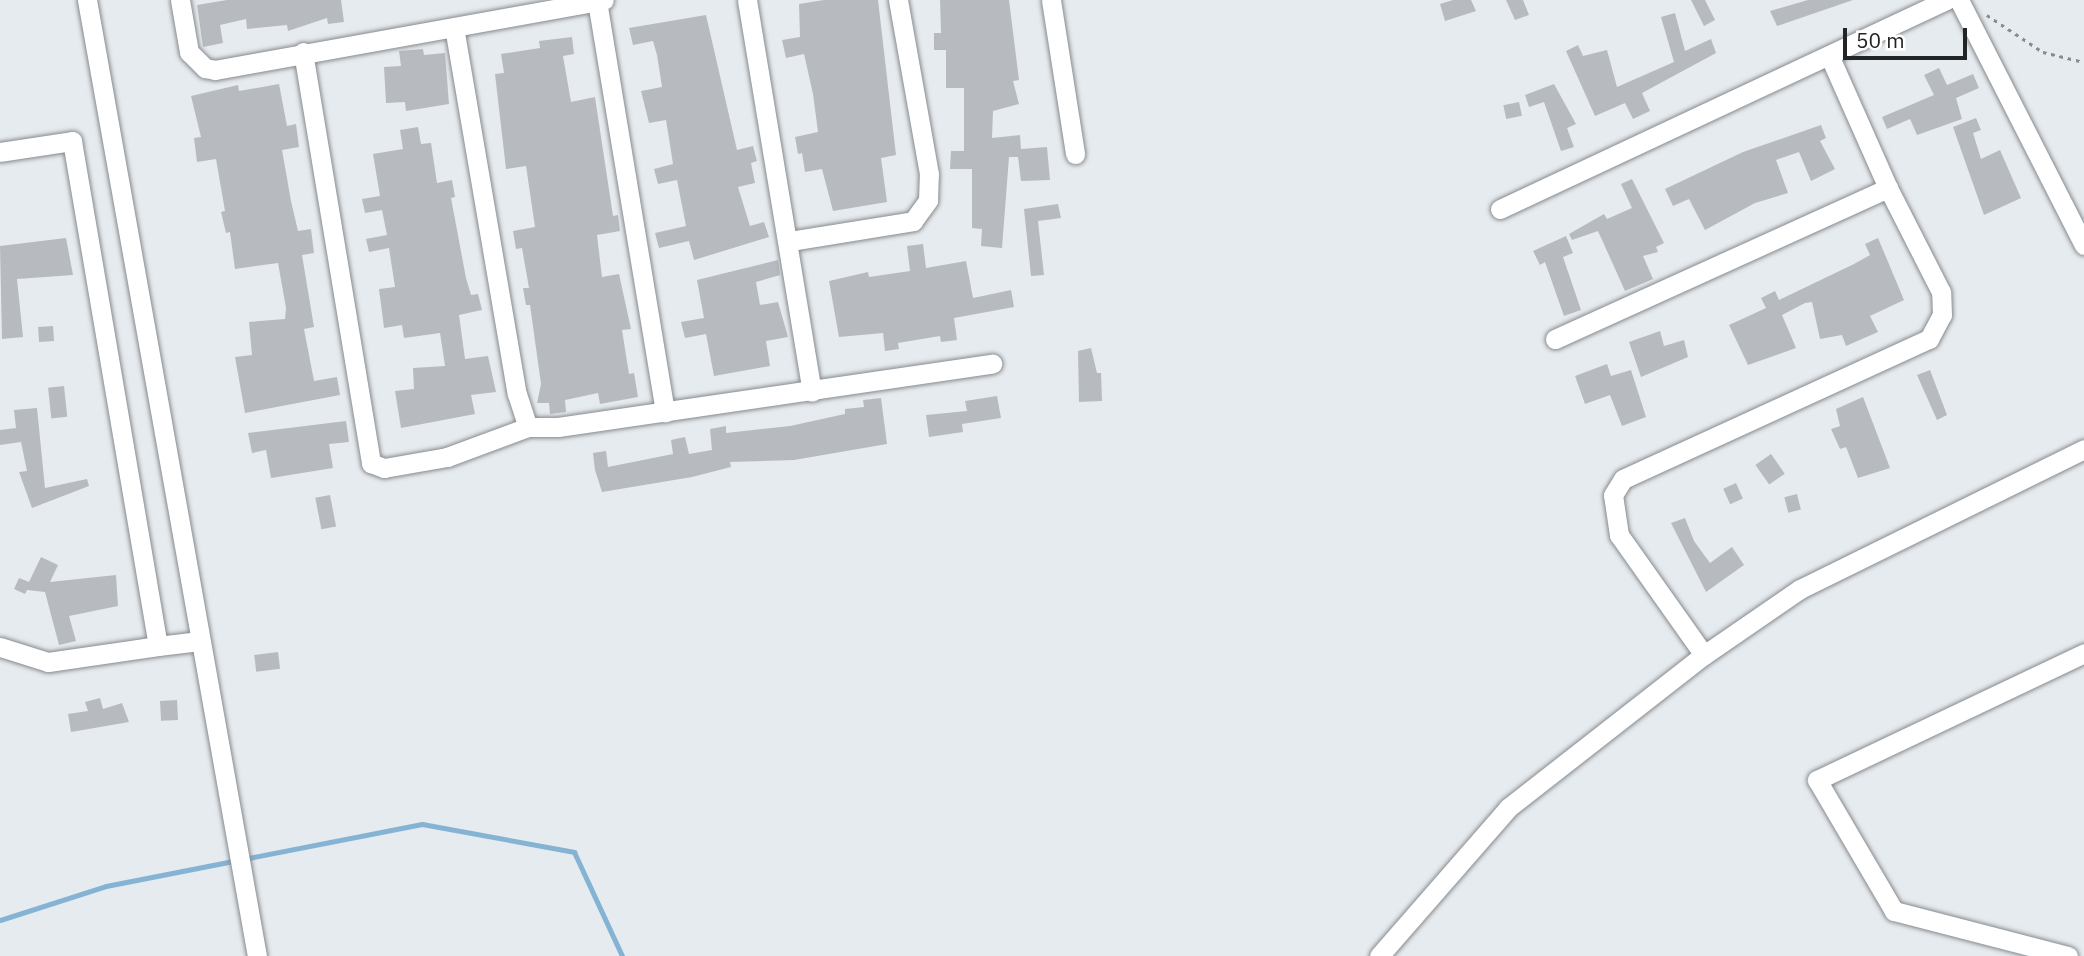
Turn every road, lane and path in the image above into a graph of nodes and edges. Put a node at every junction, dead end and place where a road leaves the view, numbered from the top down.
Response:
1 (87, 0) edge
2 (180, 0) edge
3 (747, 0) edge
4 (898, 0) edge
5 (1051, 0) edge
6 (1947, 0) edge
7 (600, 1) edge
8 (1967, 4) edge
9 (454, 27) junction
10 (303, 52) junction
11 (1830, 57) junction
12 (2084, 62) edge
13 (0, 152) edge
14 (1075, 155) dead end
15 (1888, 188) junction
16 (1500, 209) dead end
17 (790, 241) junction
18 (2084, 245) edge
19 (1555, 340) dead end
20 (992, 364) dead end
21 (812, 392) junction
22 (666, 412) junction
23 (528, 427) junction
24 (2084, 449) edge
25 (201, 641) junction
26 (158, 646) junction
27 (0, 647) edge
28 (2084, 653) edge
29 (1704, 655) junction
30 (257, 956) edge
31 (1379, 956) edge
32 (2068, 956) edge

1 - 25 street
2 - 10 street
3 - 17 street
4 - 17 street
5 - 14 street
6 - 11 street
7 - 9 street
7 - 22 street
8 - 12 path
8 - 18 street
9 - 10 street
9 - 23 street
10 - 23 street
11 - 15 street
11 - 16 street
13 - 26 street
15 - 19 street
15 - 29 street
17 - 21 street
20 - 21 street
21 - 22 street
22 - 23 street
24 - 29 street
25 - 26 street
25 - 30 street
26 - 27 street
28 - 32 street
29 - 31 street

